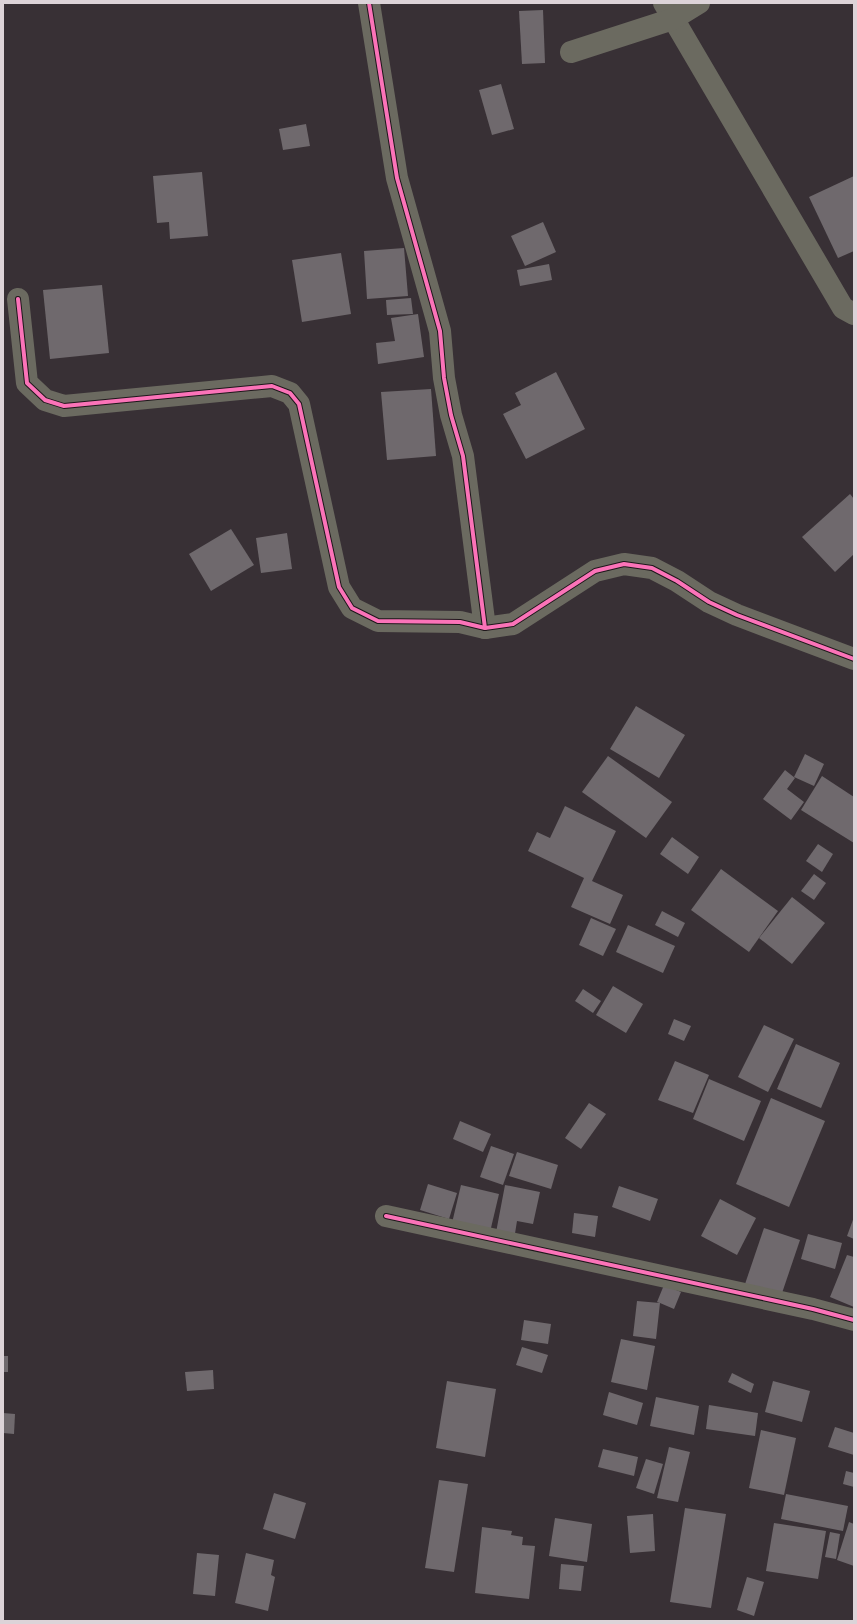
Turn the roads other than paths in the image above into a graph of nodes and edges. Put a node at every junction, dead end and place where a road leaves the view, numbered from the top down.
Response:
1 (369, 3) edge
2 (699, 3) edge
3 (669, 11) edge
4 (571, 52) dead end
5 (18, 299) dead end
6 (854, 314) edge
7 (485, 628) junction
8 (854, 659) edge
9 (386, 1216) dead end
10 (854, 1320) edge

1 - 7 street
2 - 3 street
3 - 4 street
3 - 6 street
5 - 7 street
7 - 8 street
9 - 10 street

